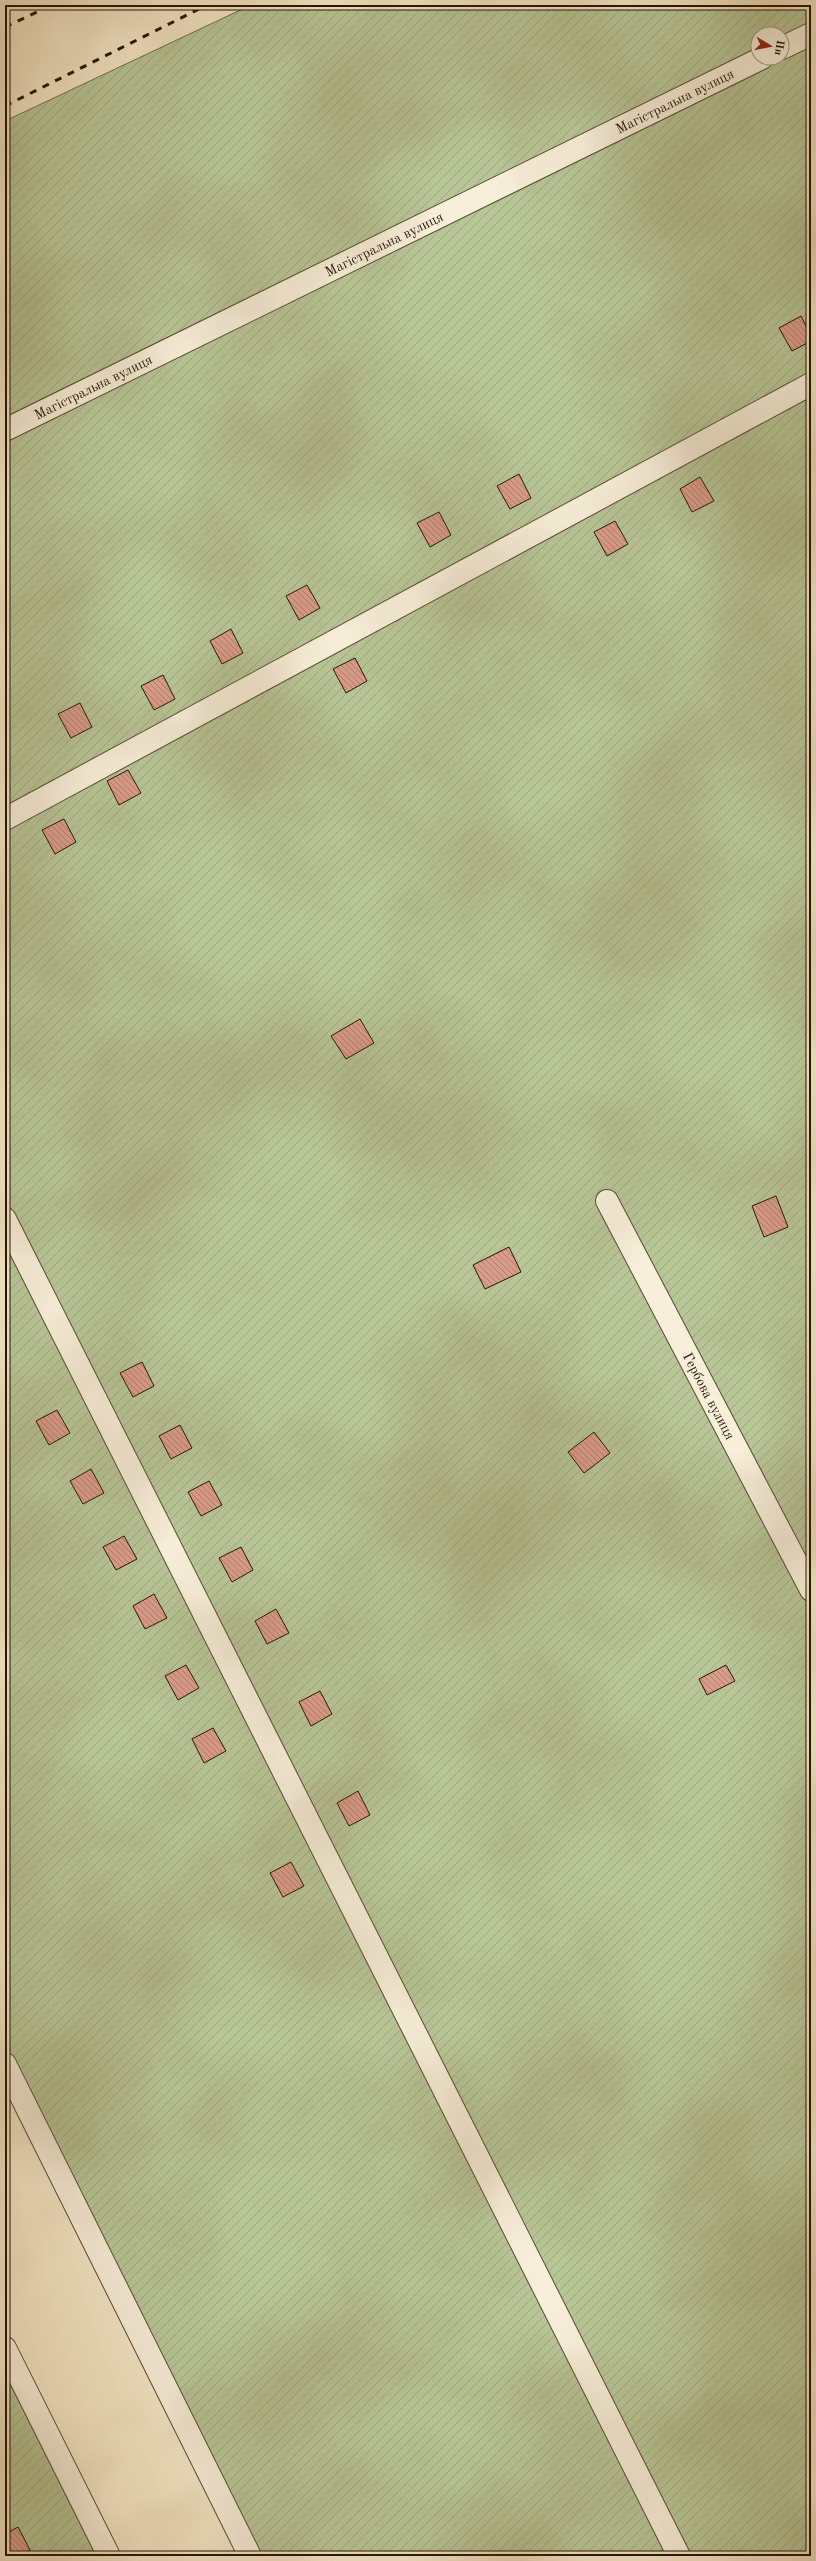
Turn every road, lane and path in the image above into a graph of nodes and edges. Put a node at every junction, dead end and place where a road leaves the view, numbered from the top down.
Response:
1 (811, 34) edge
2 (790, 44) edge
3 (750, 64) edge
4 (811, 384) edge
5 (5, 430) edge
6 (5, 819) edge
7 (608, 1201) dead end
8 (5, 1219) edge
9 (811, 1590) edge
10 (5, 2064) edge
11 (5, 2348) edge
12 (109, 2556) edge
13 (250, 2556) edge
14 (679, 2556) edge

1 - 2 street
3 - 5 street, Магістральна вулиця
4 - 6 street
7 - 9 street, Гербова вулиця
8 - 14 street
10 - 13 street
11 - 12 street

